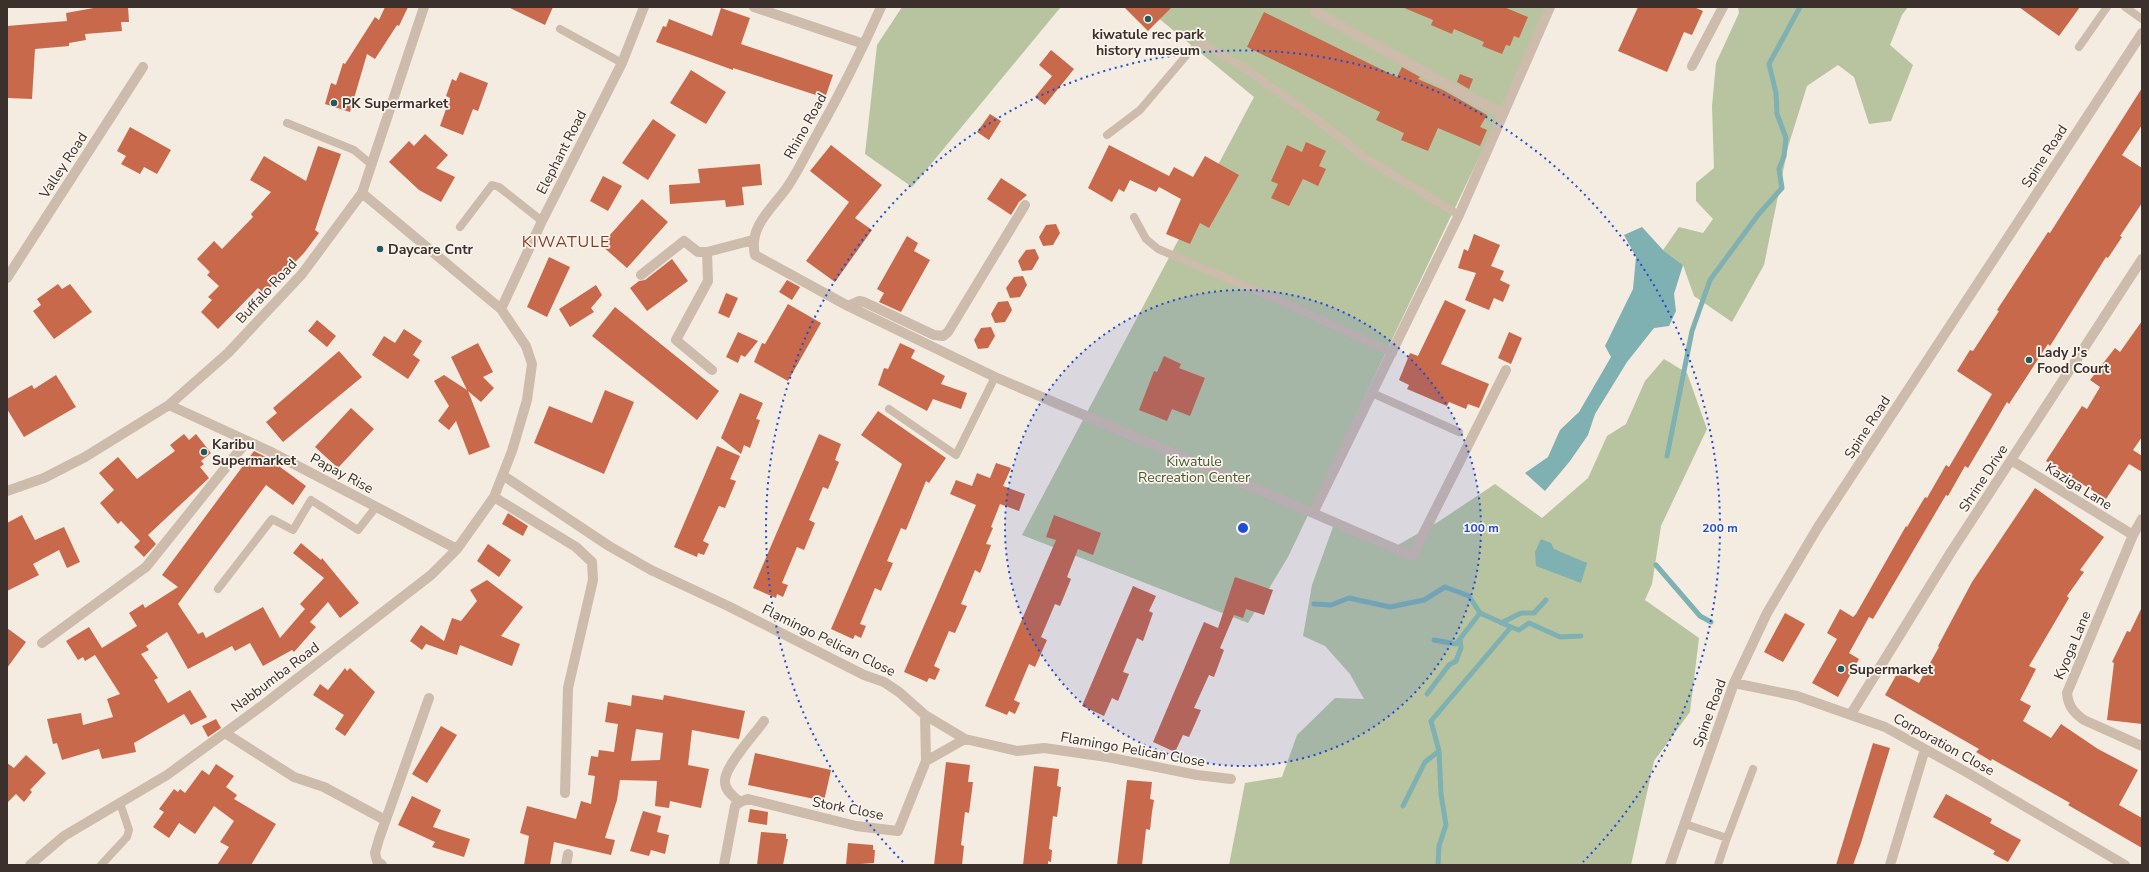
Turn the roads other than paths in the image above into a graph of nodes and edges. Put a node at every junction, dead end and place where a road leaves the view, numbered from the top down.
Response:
1 (424, 7) edge
2 (644, 7) edge
3 (754, 7) edge
4 (881, 7) edge
5 (1550, 7) edge
6 (1723, 7) edge
7 (2107, 7) edge
8 (2125, 7) edge
9 (1315, 12) dead end
10 (2142, 19) edge
11 (560, 29) dead end
12 (2142, 33) edge
13 (864, 44) junction
14 (2079, 47) dead end
15 (622, 63) junction
16 (1692, 66) dead end
17 (142, 67) dead end
18 (1503, 113) junction
19 (287, 123) dead end
20 (1107, 135) dead end
21 (372, 165) junction
22 (362, 193) junction
23 (1025, 205) dead end
24 (1459, 215) junction
25 (1134, 217) dead end
26 (542, 221) junction
27 (460, 227) dead end
28 (753, 240) junction
29 (707, 252) junction
30 (2142, 259) edge
31 (641, 275) dead end
32 (7, 278) edge
33 (848, 306) junction
34 (501, 309) junction
35 (1392, 353) junction
36 (712, 370) dead end
37 (1506, 370) dead end
38 (995, 377) junction
39 (1372, 393) junction
40 (169, 406) junction
41 (889, 409) dead end
42 (1459, 432) dead end
43 (247, 441) junction
44 (2011, 460) junction
45 (504, 476) junction
46 (7, 491) edge
47 (494, 497) junction
48 (376, 507) junction
49 (1313, 513) junction
50 (2142, 519) edge
51 (2133, 535) junction
52 (457, 549) junction
53 (218, 589) dead end
54 (42, 643) dead end
55 (1734, 683) junction
56 (429, 698) dead end
57 (1851, 714) junction
58 (925, 715) junction
59 (764, 721) dead end
60 (225, 733) junction
61 (965, 739) junction
62 (2142, 746) edge
63 (1925, 749) junction
64 (926, 761) junction
65 (1753, 769) dead end
66 (1231, 778) dead end
67 (565, 793) dead end
68 (740, 802) junction
69 (120, 803) junction
70 (385, 820) junction
71 (1685, 824) junction
72 (1727, 838) junction
73 (568, 854) dead end
74 (2112, 861) edge
75 (30, 865) edge
76 (101, 865) edge
77 (382, 865) edge
78 (566, 865) edge
79 (724, 865) edge
80 (1670, 865) edge
81 (1718, 865) edge
82 (1890, 865) edge
83 (2125, 865) edge

1 - 21 street, Buffalo Road
2 - 15 street, Elephant Road
3 - 13 street
4 - 13 street, Rhino Road
5 - 18 street
6 - 16 street
7 - 14 lane
8 - 10 lane
9 - 18 street
11 - 15 lane
12 - 55 street, Spine Road
13 - 28 street, Rhino Road
15 - 26 street, Elephant Road
17 - 32 street, Valley Road
18 - 24 street
19 - 21 lane
20 - 24 lane
21 - 22 street, Buffalo Road
22 - 34 street, Nabbumba Road
22 - 40 street, Buffalo Road
23 - 33 street
24 - 35 street
25 - 35 lane
26 - 27 lane
26 - 34 street, Elephant Road
28 - 29 street
28 - 33 street
29 - 31 street
29 - 36 street
30 - 44 street, Shrine Drive
33 - 38 street
34 - 45 street, Nabbumba Road
35 - 39 street
37 - 49 street
38 - 41 lane
38 - 49 street
39 - 42 lane
39 - 49 street
40 - 43 street, Papay Rise
40 - 46 street, Buffalo Road
43 - 48 street, Papay Rise
43 - 54 street
44 - 51 street, Kaziga Lane
44 - 57 street, Shrine Drive
45 - 47 street, Nabbumba Road
45 - 58 street, Flamingo Pelican Close
47 - 52 street, Nabbumba Road
47 - 67 street
48 - 52 street, Papay Rise
48 - 53 lane
50 - 51 street, Kyoga Lane
51 - 62 street, Kyoga Lane
52 - 60 street, Nabbumba Road
55 - 57 street, Corporation Close
55 - 71 street, Spine Road
56 - 70 street
57 - 63 street, Corporation Close
58 - 61 street, Flamingo Pelican Close
58 - 64 street, Stork Close
59 - 68 street
60 - 69 street, Nabbumba Road
60 - 70 street
61 - 64 street
61 - 66 street, Flamingo Pelican Close
63 - 74 street, Corporation Close
63 - 82 street
64 - 68 street, Stork Close
65 - 72 lane
68 - 79 street
69 - 75 street, Nabbumba Road
69 - 76 lane
70 - 77 street
71 - 72 lane
71 - 80 street, Spine Road
72 - 81 lane
73 - 78 street
74 - 83 street, Corporation Close

